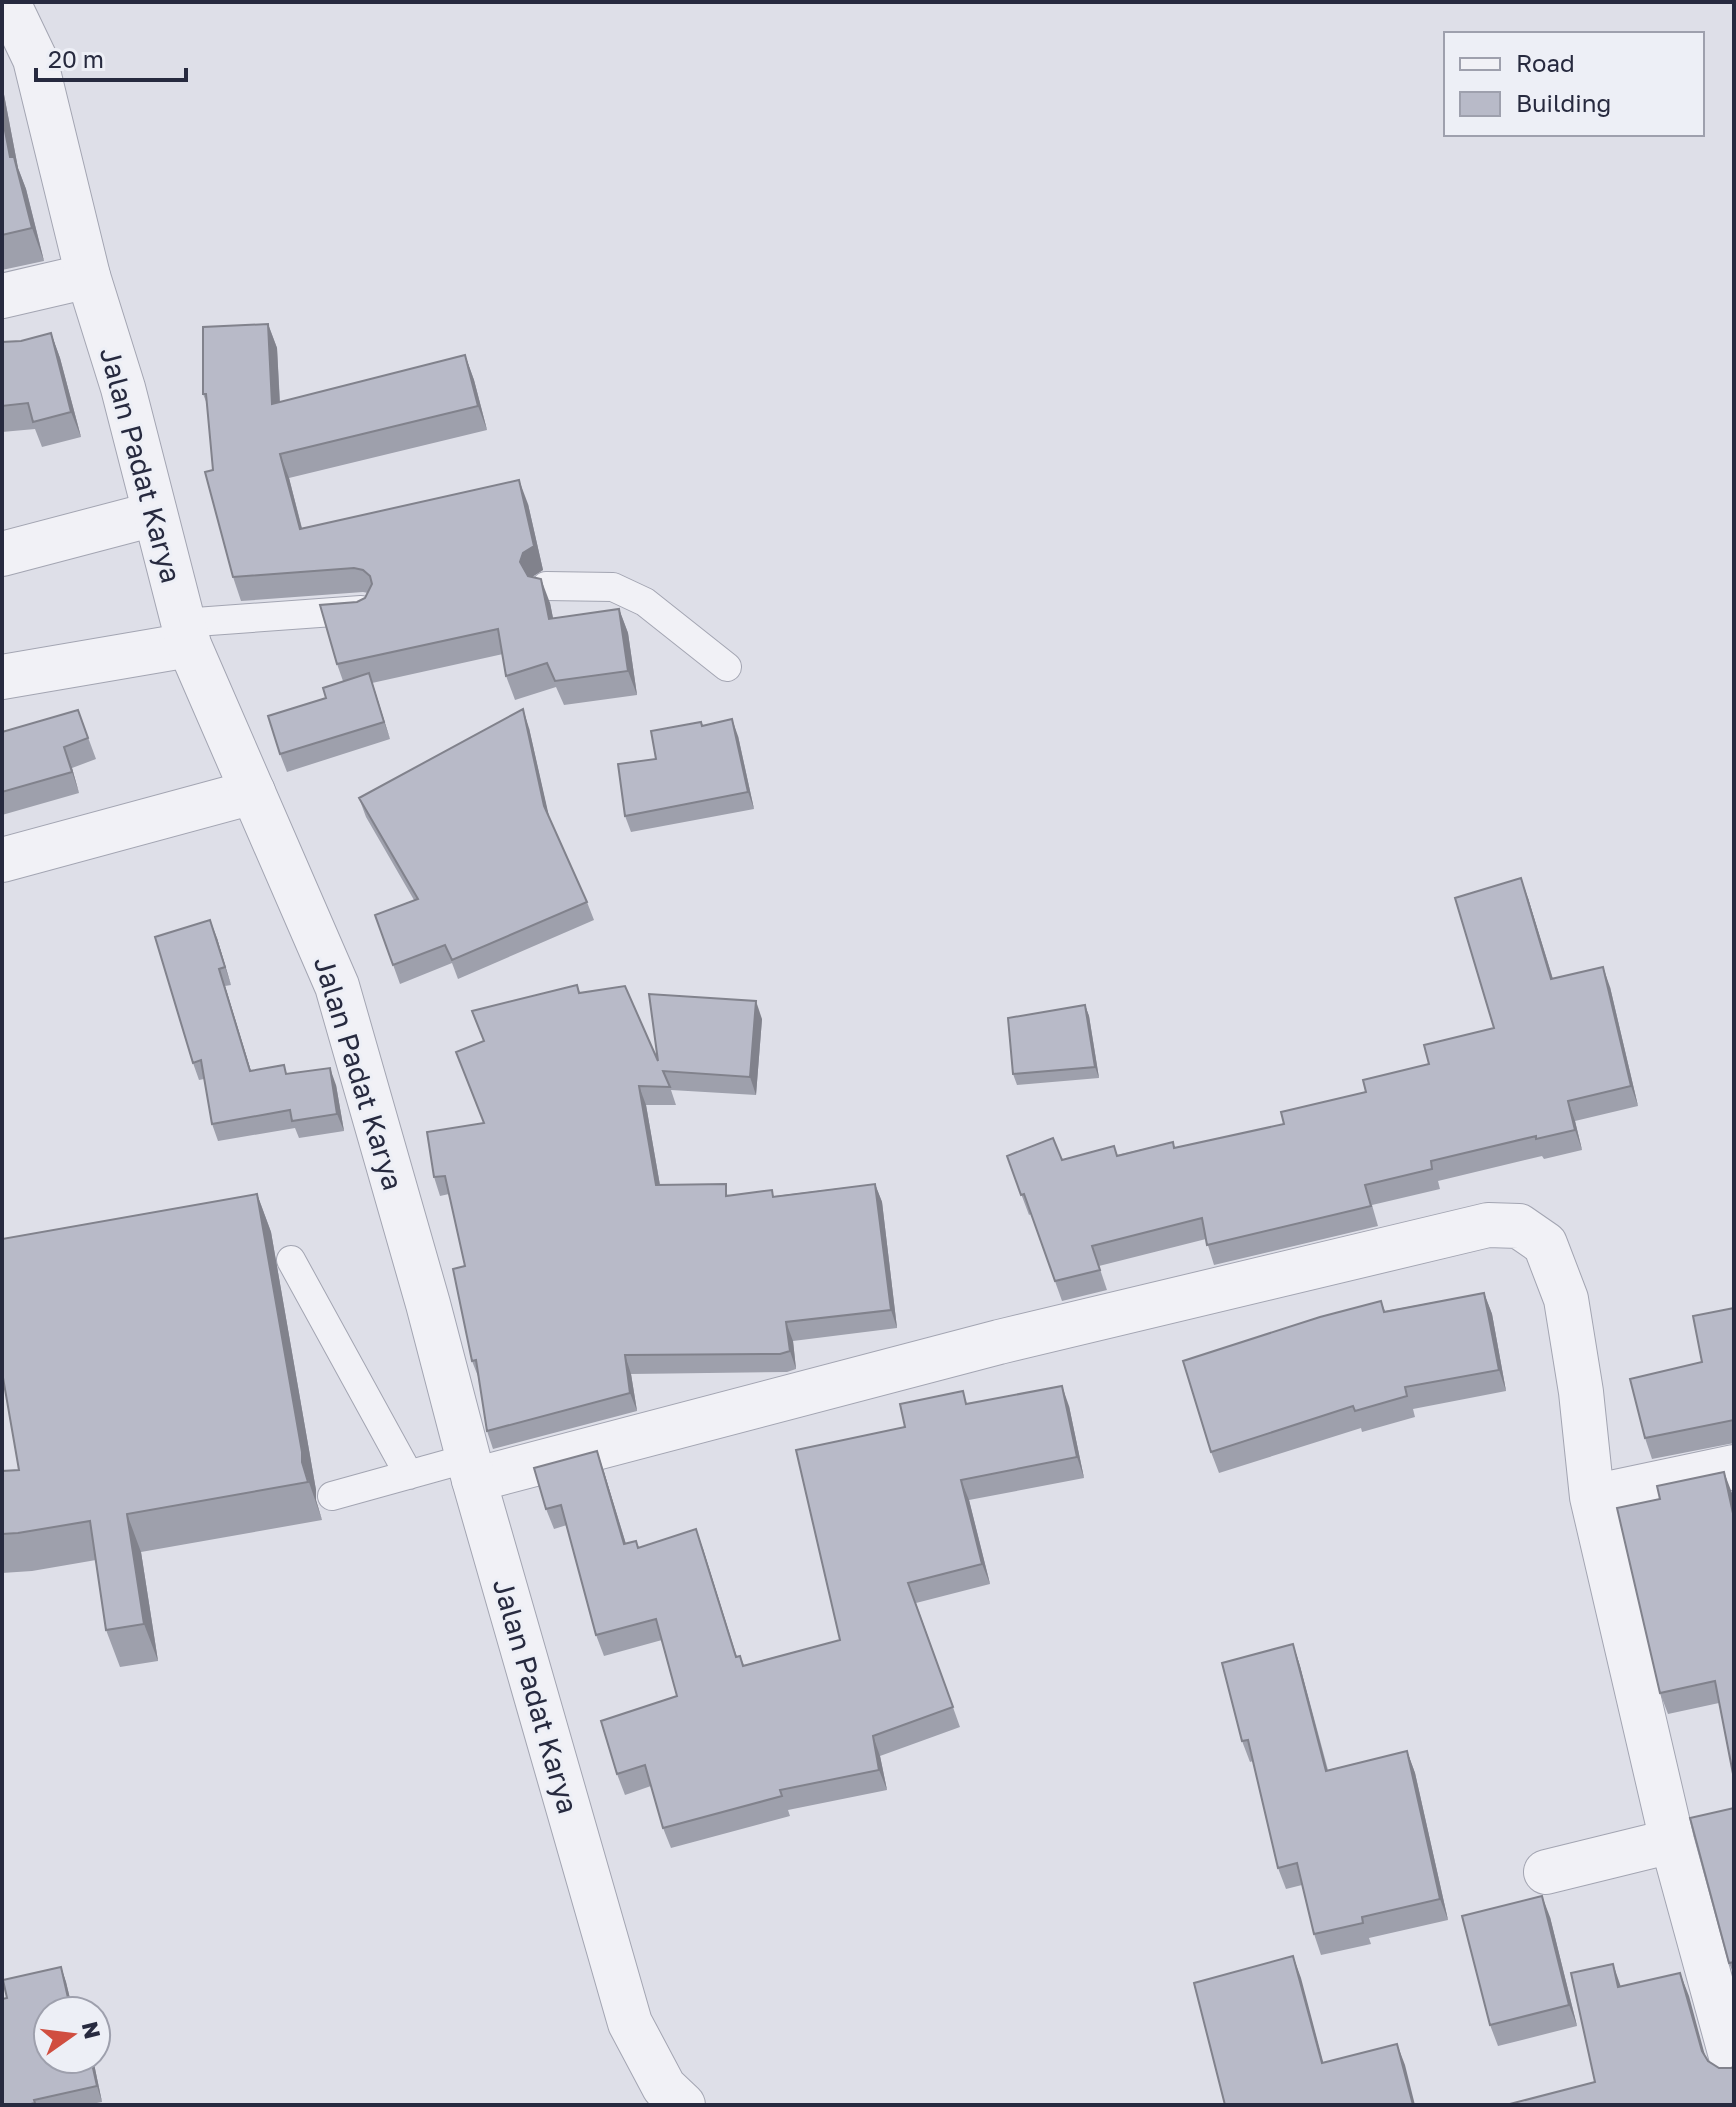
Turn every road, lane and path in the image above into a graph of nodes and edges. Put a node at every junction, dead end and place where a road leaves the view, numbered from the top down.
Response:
1 (2, 2) edge
2 (88, 276) junction
3 (2, 296) edge
4 (154, 514) junction
5 (2, 554) edge
6 (546, 586) edge
7 (364, 609) edge
8 (185, 634) junction
9 (727, 667) dead end
10 (2, 677) edge
11 (253, 792) junction
12 (2, 860) edge
13 (291, 1260) dead end
14 (1734, 1467) edge
15 (472, 1469) junction
16 (409, 1475) junction
17 (332, 1496) dead end
18 (1592, 1497) junction
19 (1672, 1841) junction
20 (1546, 1872) dead end
21 (1734, 2067) edge
22 (683, 2105) edge

1 - 2 street, Jalan Padat Karya
2 - 3 street
2 - 4 street, Jalan Padat Karya
4 - 5 street
4 - 8 street, Jalan Padat Karya
6 - 9 lane
7 - 8 lane
8 - 10 street
8 - 11 street, Jalan Padat Karya
11 - 12 street
11 - 15 street, Jalan Padat Karya
13 - 16 lane
14 - 18 street
15 - 16 lane
15 - 18 street
15 - 22 street, Jalan Padat Karya
16 - 17 lane
18 - 19 street
19 - 20 street
19 - 21 street

